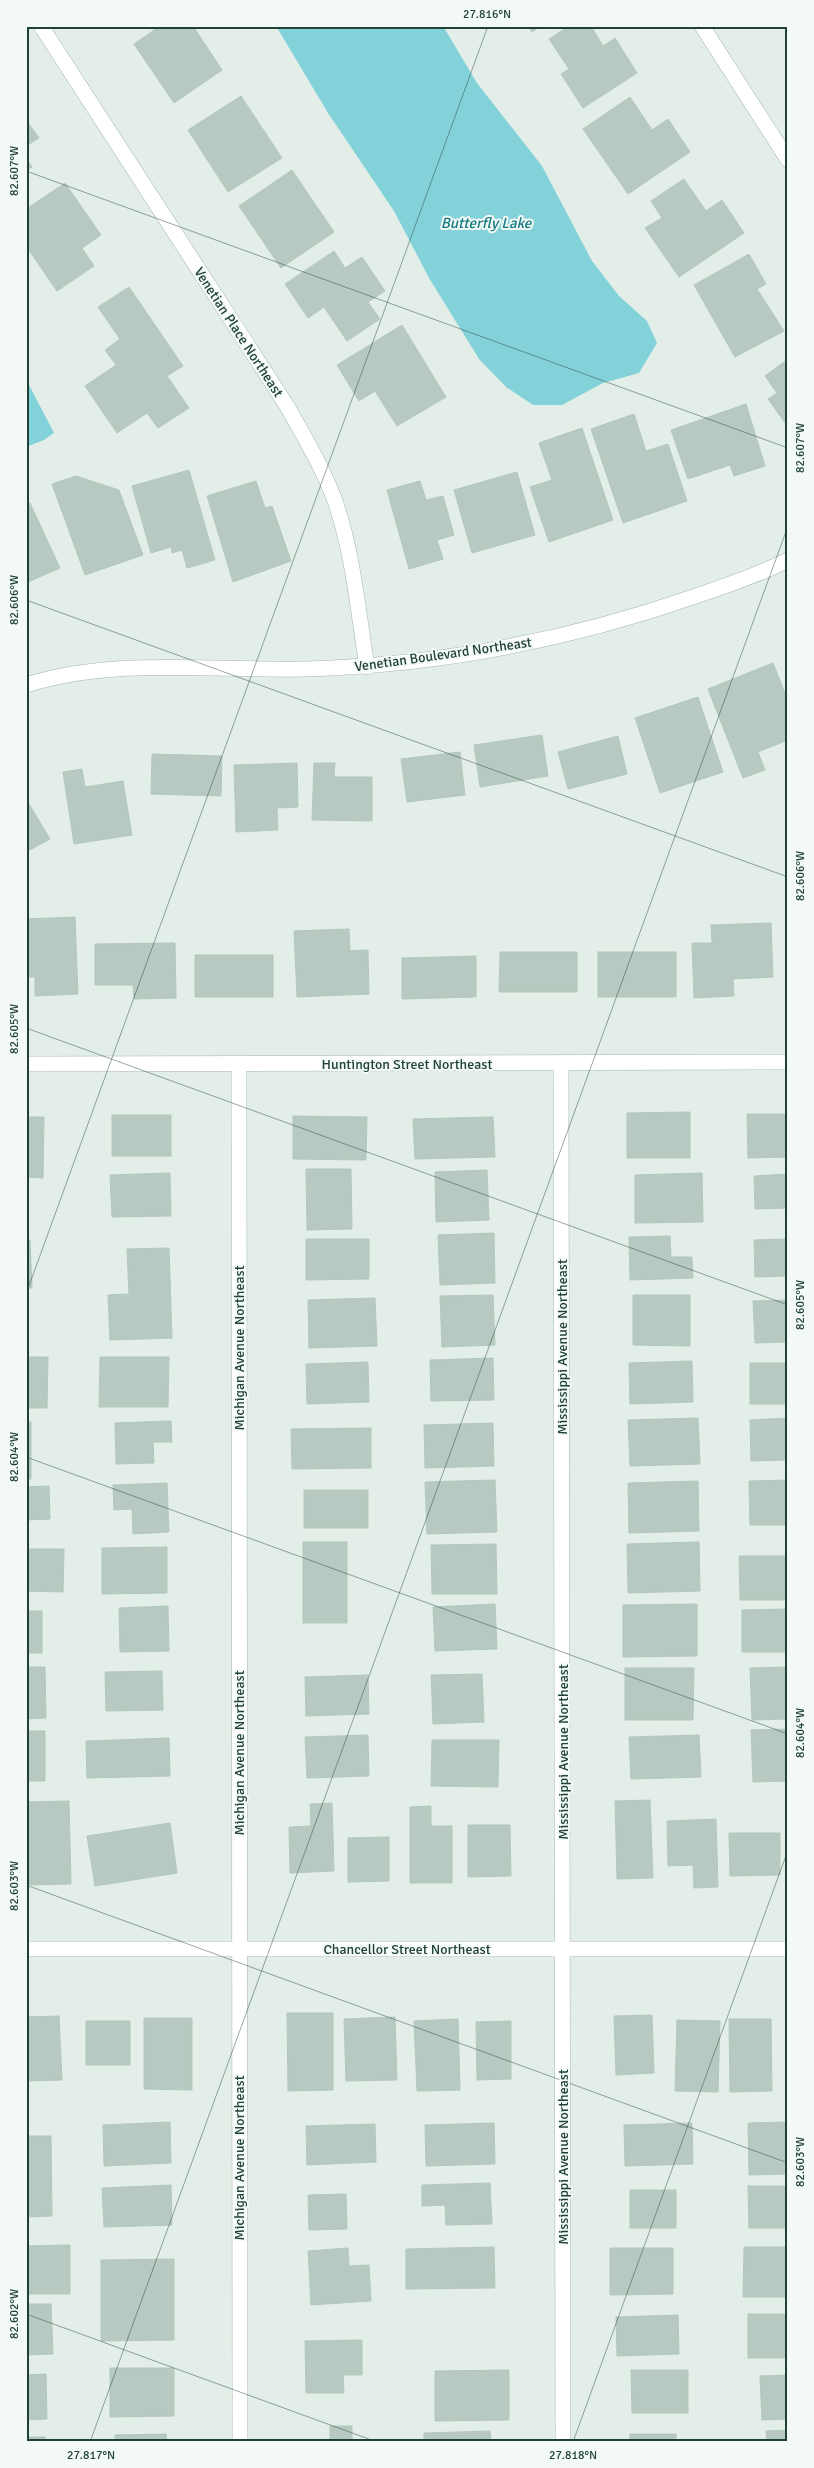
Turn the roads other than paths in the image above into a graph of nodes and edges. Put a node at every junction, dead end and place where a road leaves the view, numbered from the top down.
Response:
1 (41, 26) edge
2 (702, 26) edge
3 (788, 160) edge
4 (788, 560) edge
5 (367, 667) junction
6 (26, 685) edge
7 (788, 1062) edge
8 (561, 1063) junction
9 (26, 1064) edge
10 (239, 1064) junction
11 (239, 1948) junction
12 (788, 1949) edge
13 (26, 1950) edge
14 (564, 1950) junction
15 (240, 2442) edge
16 (563, 2442) edge

1 - 5 street, Venetian Place Northeast
2 - 3 street
4 - 5 street, Venetian Boulevard Northeast
5 - 6 street, Venetian Boulevard Northeast
7 - 8 street, Huntington Street Northeast
8 - 10 street, Huntington Street Northeast
8 - 14 street, Mississippi Avenue Northeast
9 - 10 street, Huntington Street Northeast
10 - 11 street, Michigan Avenue Northeast
11 - 13 street, Chancellor Street Northeast
11 - 14 street, Chancellor Street Northeast
11 - 15 street, Michigan Avenue Northeast
12 - 14 street, Chancellor Street Northeast
14 - 16 street, Mississippi Avenue Northeast

